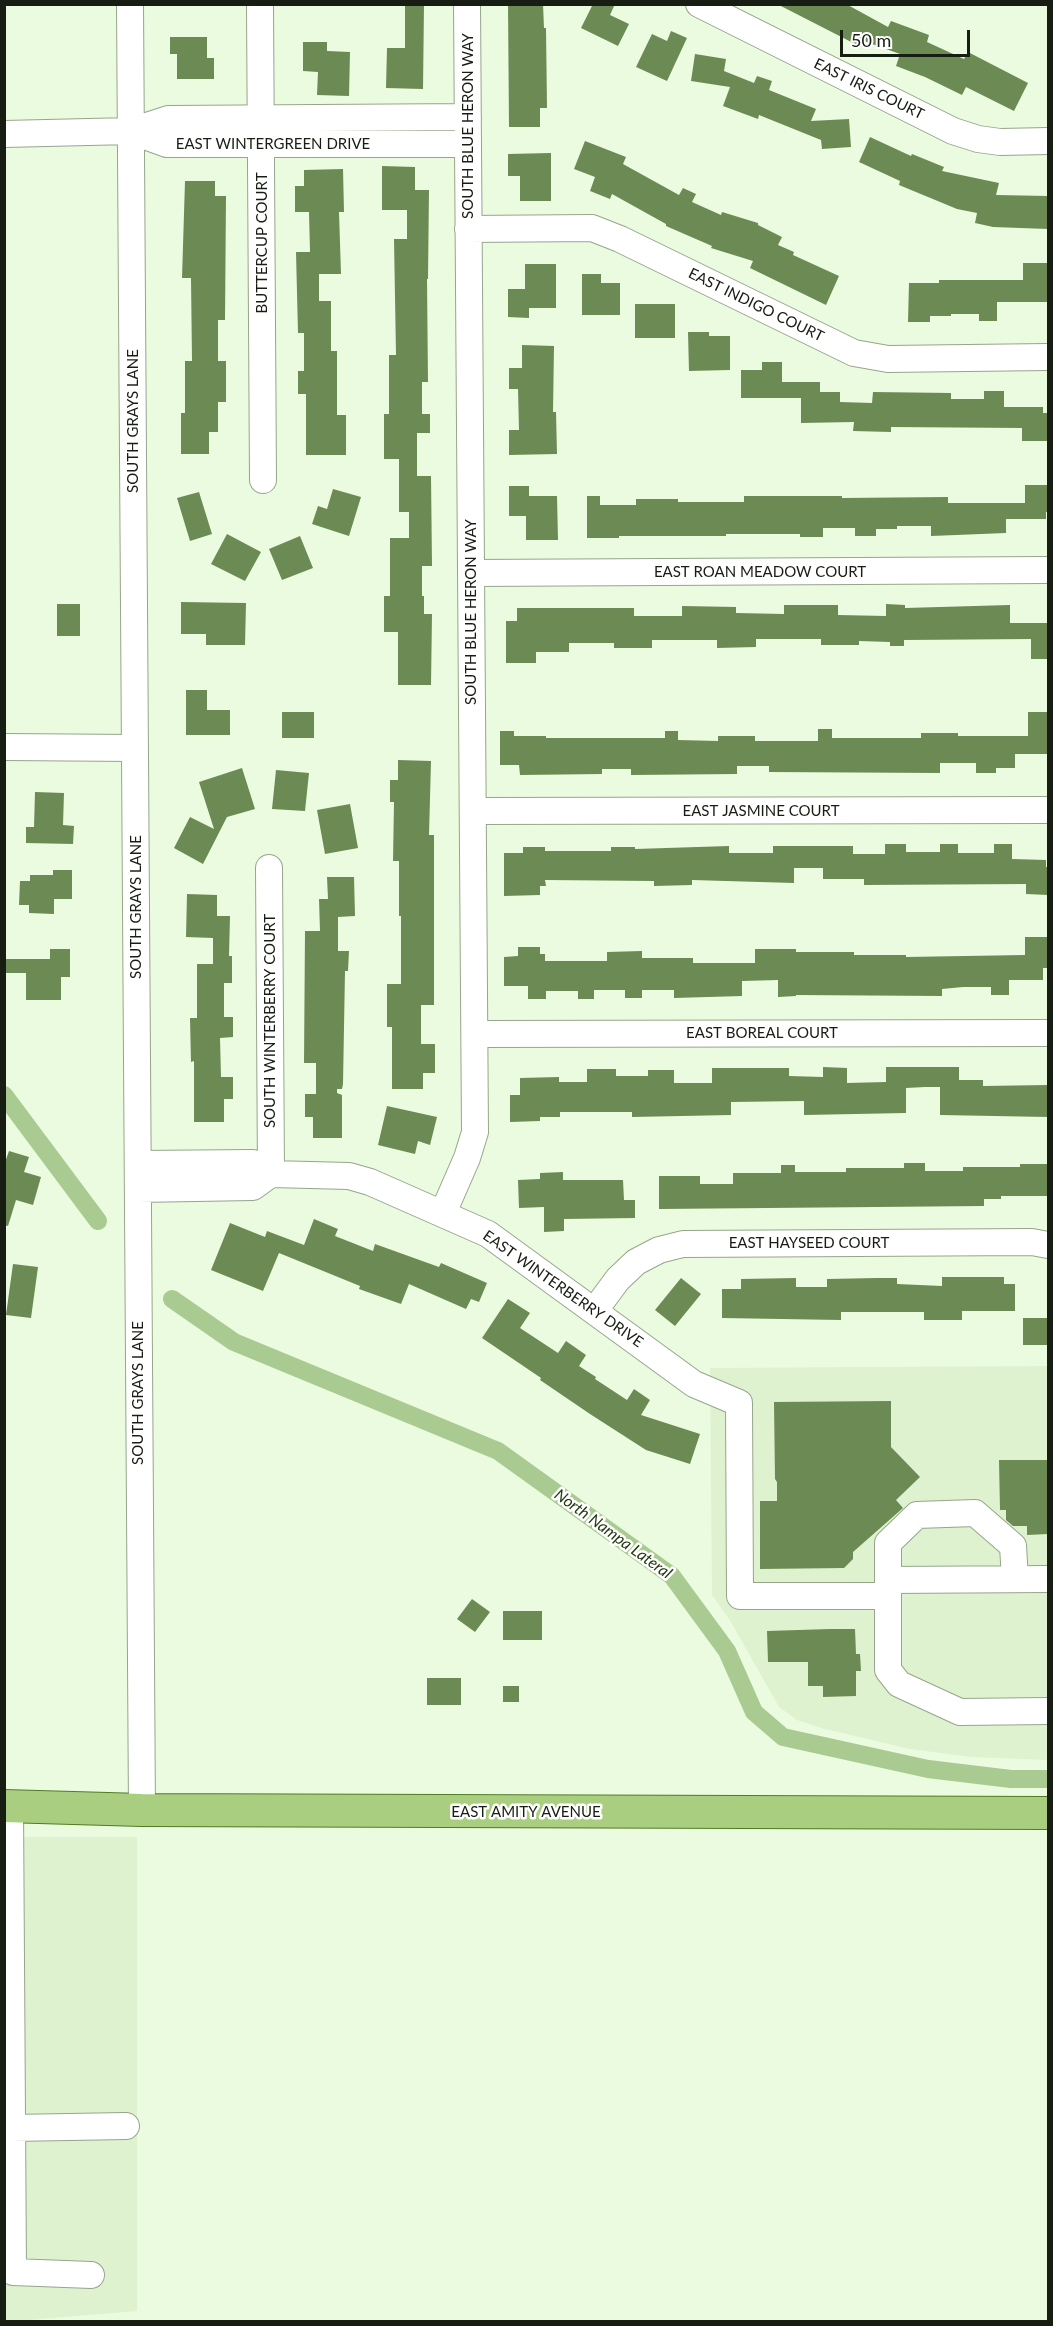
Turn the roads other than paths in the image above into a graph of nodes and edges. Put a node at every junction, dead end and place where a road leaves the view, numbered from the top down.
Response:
1 (130, 4) edge
2 (467, 4) edge
3 (699, 4) edge
4 (260, 6) edge
5 (468, 117) junction
6 (261, 118) junction
7 (131, 131) junction
8 (4, 134) edge
9 (1048, 141) edge
10 (261, 144) junction
11 (468, 144) junction
12 (468, 229) junction
13 (1048, 357) edge
14 (263, 480) dead end
15 (1048, 570) edge
16 (471, 573) junction
17 (4, 747) edge
18 (135, 748) junction
19 (1048, 810) edge
20 (473, 811) junction
21 (269, 868) dead end
22 (1048, 1033) edge
23 (475, 1034) junction
24 (272, 1174) junction
25 (138, 1176) junction
26 (443, 1213) junction
27 (1048, 1245) edge
28 (595, 1310) junction
29 (1015, 1579) junction
30 (1048, 1579) edge
31 (888, 1588) junction
32 (1048, 1711) edge
33 (7, 1807) edge
34 (142, 1810) junction
35 (1048, 1813) edge
36 (8, 1956) edge
37 (10, 2112) edge
38 (126, 2126) dead end
39 (91, 2275) dead end

1 - 7 street, SOUTH GRAYS LANE
2 - 5 street, SOUTH BLUE HERON WAY
3 - 9 street, EAST IRIS COURT
4 - 6 street, BUTTERCUP COURT
5 - 6 street, EAST WINTERGREEN DRIVE
5 - 11 street, SOUTH BLUE HERON WAY
6 - 7 street, EAST WINTERGREEN DRIVE
6 - 10 street, BUTTERCUP COURT
7 - 8 street
7 - 10 street, EAST WINTERGREEN DRIVE
7 - 18 street, SOUTH GRAYS LANE
10 - 11 street, EAST WINTERGREEN DRIVE
10 - 14 street, BUTTERCUP COURT
11 - 12 street, SOUTH BLUE HERON WAY
12 - 13 street, EAST INDIGO COURT
12 - 16 street, SOUTH BLUE HERON WAY
15 - 16 street, EAST ROAN MEADOW COURT
16 - 20 street, SOUTH BLUE HERON WAY
17 - 18 street
18 - 25 street, SOUTH GRAYS LANE
19 - 20 street, EAST JASMINE COURT
20 - 23 street, SOUTH BLUE HERON WAY
21 - 24 street, SOUTH WINTERBERRY COURT
22 - 23 street, EAST BOREAL COURT
23 - 26 street, SOUTH BLUE HERON WAY
24 - 25 street, EAST WINTERBERRY DRIVE
24 - 26 street, EAST WINTERBERRY DRIVE
25 - 34 street, SOUTH GRAYS LANE
26 - 28 street, EAST WINTERBERRY DRIVE
27 - 28 street, EAST HAYSEED COURT
28 - 31 street, EAST WINTERBERRY DRIVE
29 - 30 street
29 - 31 street
29 - 31 street
31 - 32 street
33 - 34 main road, EAST AMITY AVENUE
33 - 36 street
34 - 35 main road, EAST AMITY AVENUE
36 - 37 street
37 - 38 street
37 - 39 street

